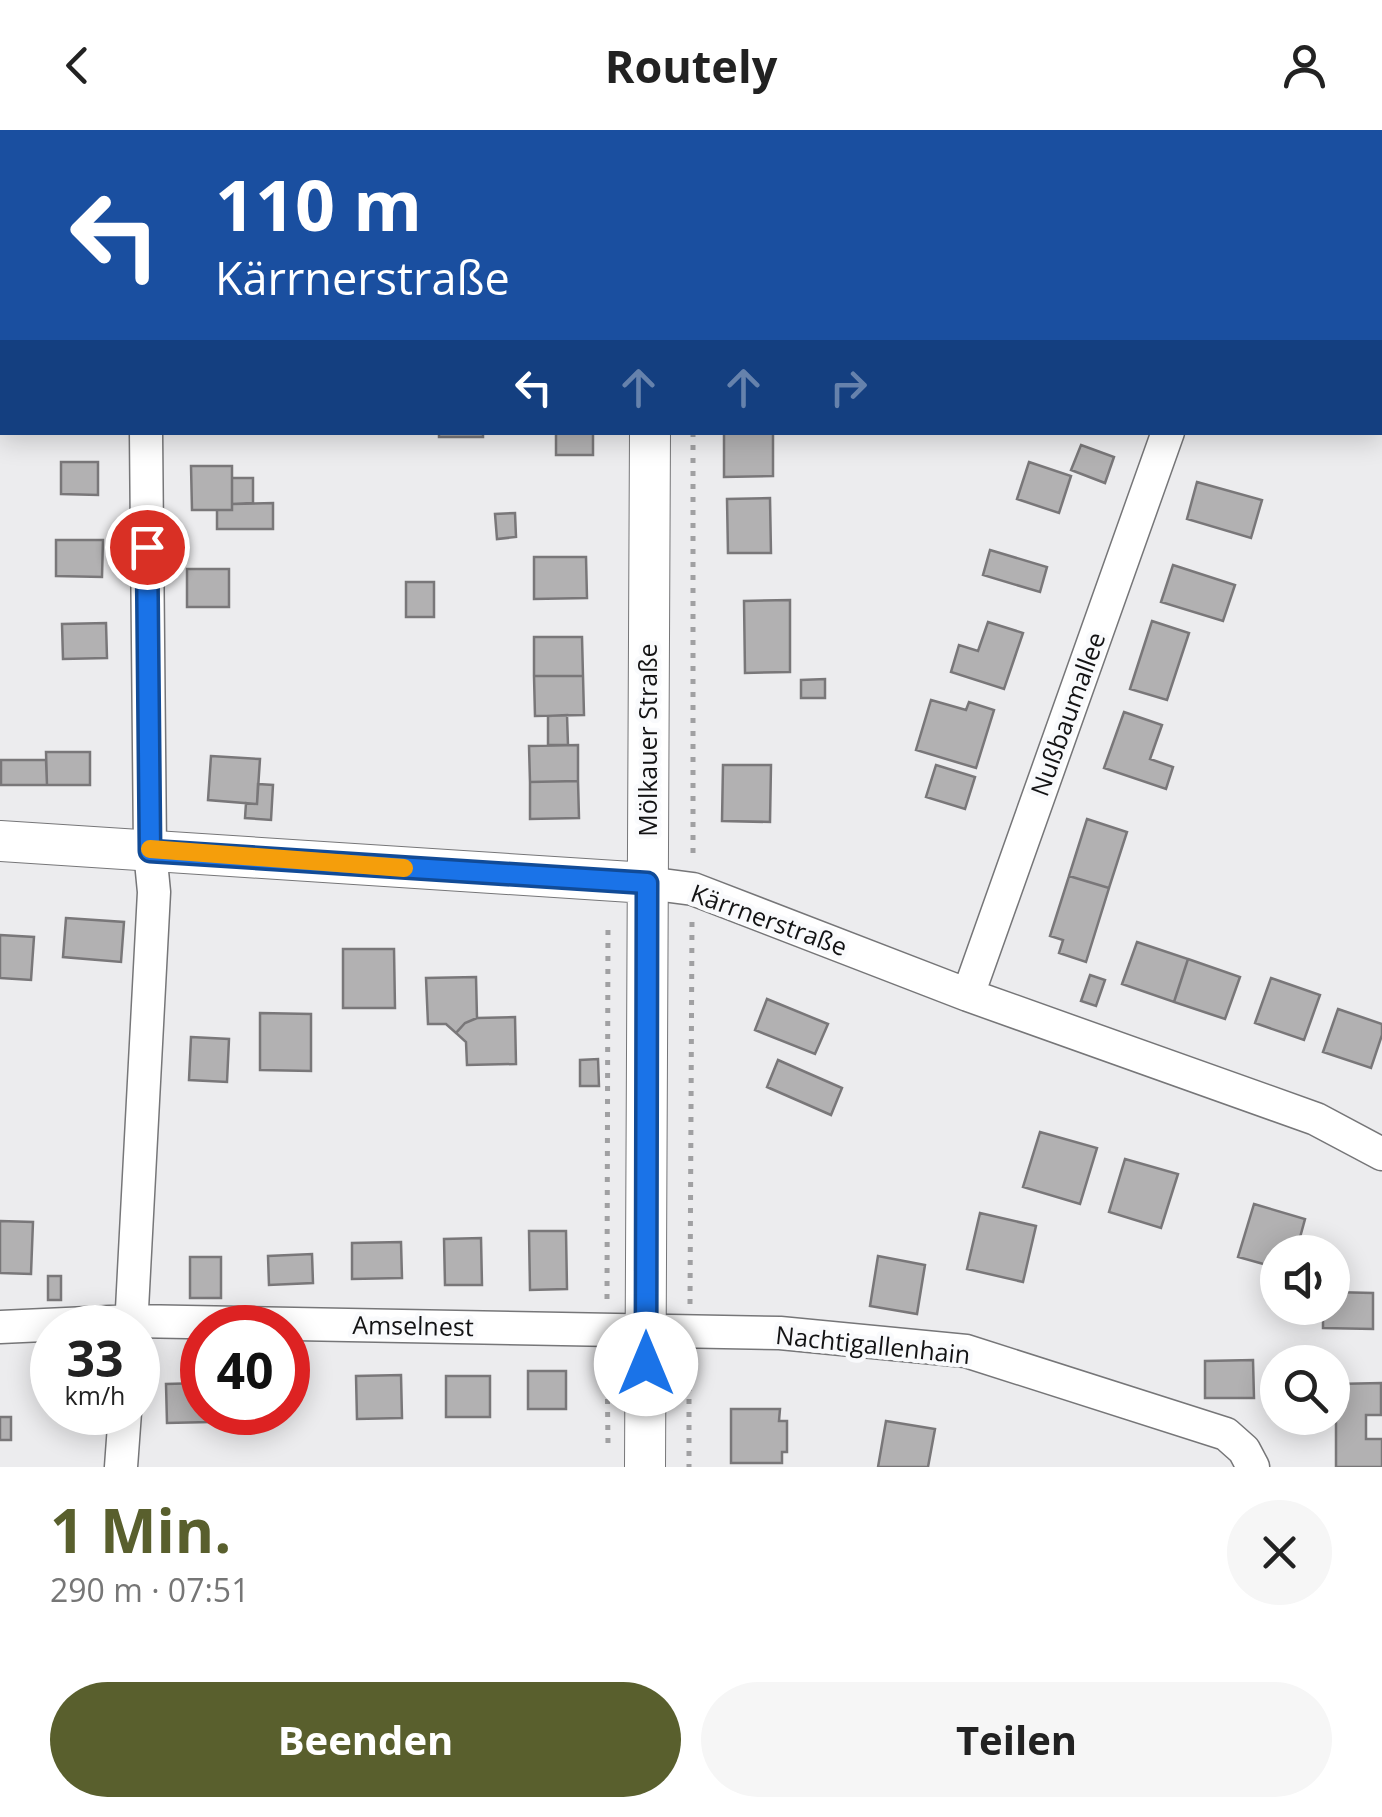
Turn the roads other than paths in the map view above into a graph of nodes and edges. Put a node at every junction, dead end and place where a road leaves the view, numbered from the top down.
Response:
1 (146, 435) edge
2 (650, 435) edge
3 (1167, 435) edge
4 (0, 841) edge
5 (150, 851) junction
6 (647, 883) junction
7 (968, 995) junction
8 (1382, 1154) edge
9 (132, 1305) edge
10 (160, 1324) edge
11 (0, 1326) edge
12 (30, 1326) edge
13 (626, 1330) junction
14 (123, 1435) edge
15 (121, 1467) edge
16 (645, 1467) edge
17 (1253, 1467) edge

1 - 5 street
2 - 6 street, Mölkauer Straße
3 - 7 street, Nußbaumallee
4 - 5 street, Kärrnerstraße
5 - 6 street, Kärrnerstraße
5 - 9 street
6 - 7 street, Kärrnerstraße
6 - 13 street, Mölkauer Straße
7 - 8 street, Kärrnerstraße
10 - 13 street, Amselnest
11 - 12 street, Amselnest
13 - 16 street, Mölkauer Straße
13 - 17 street, Nachtigallenhain
14 - 15 street

